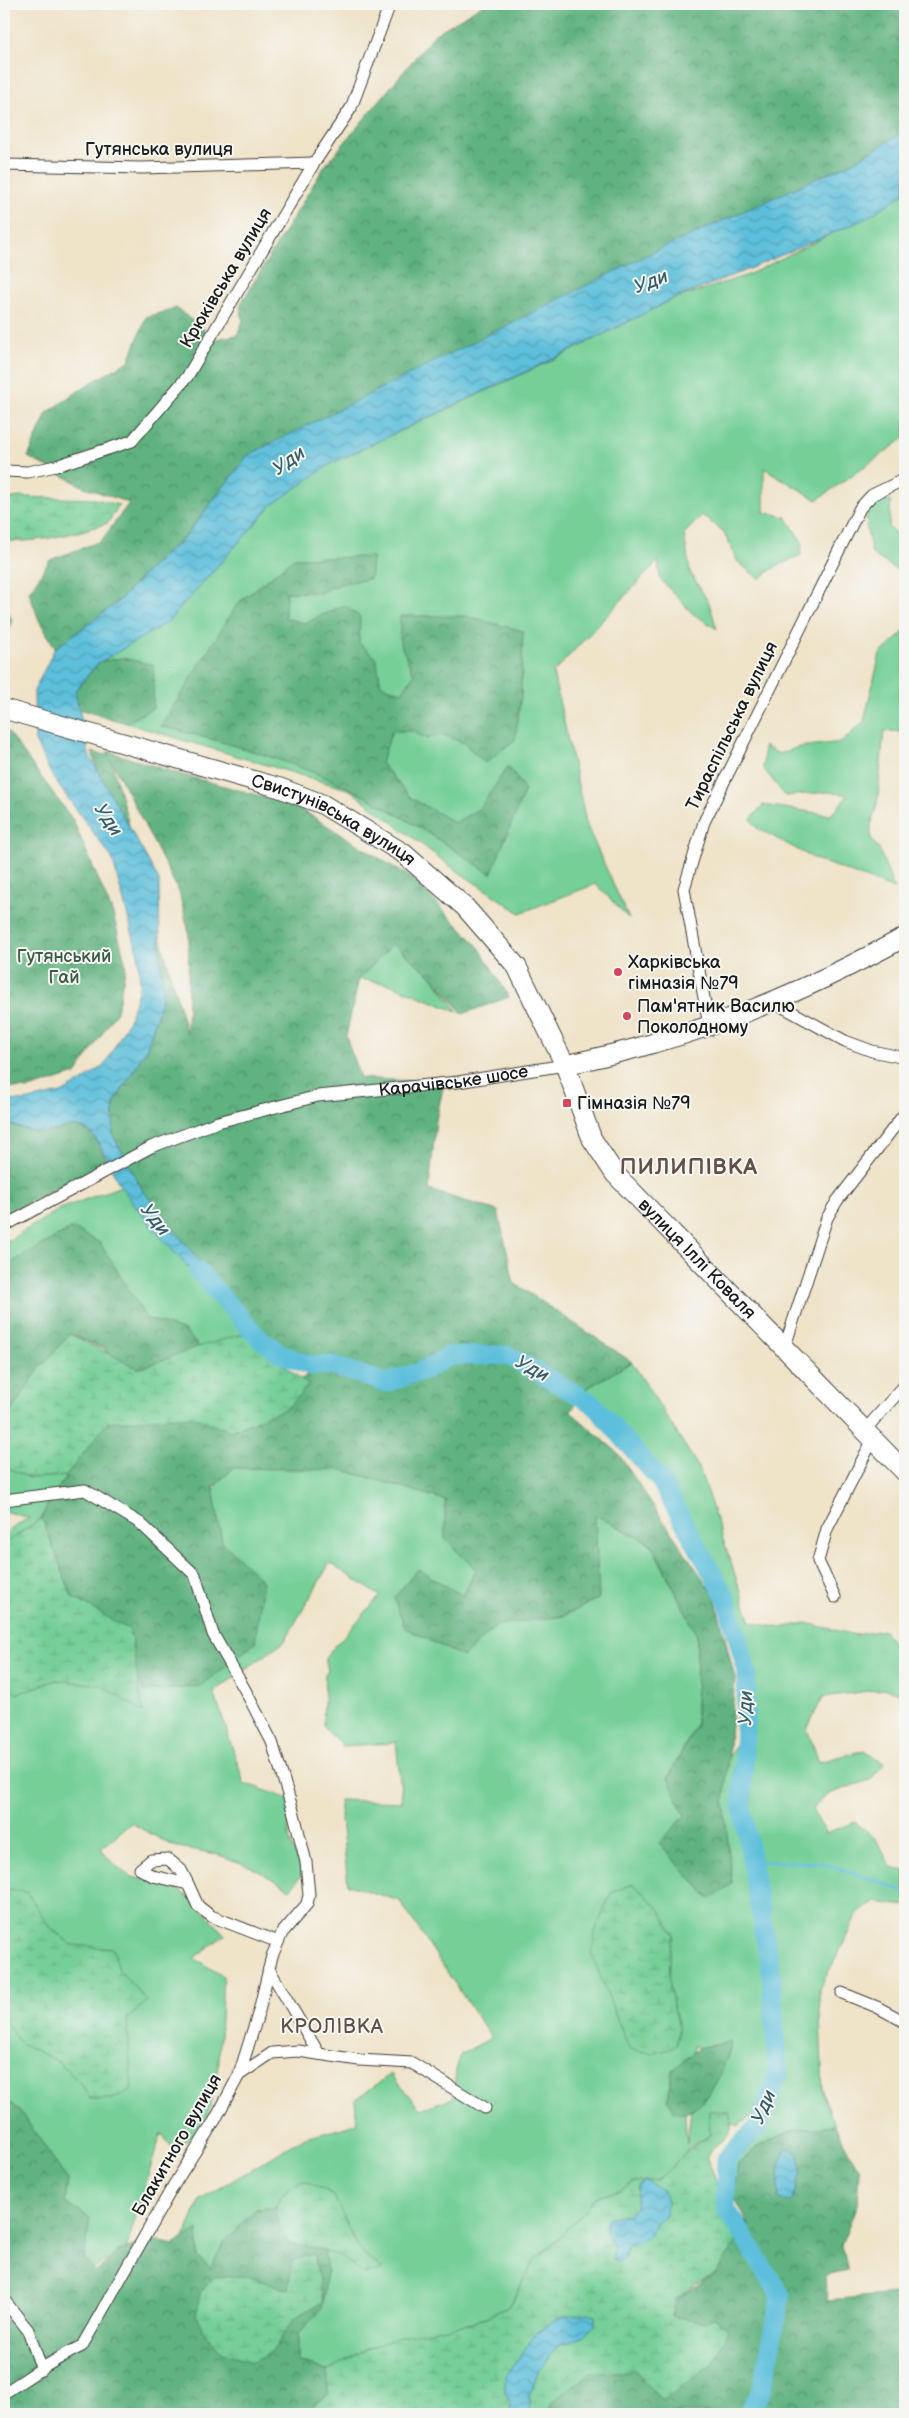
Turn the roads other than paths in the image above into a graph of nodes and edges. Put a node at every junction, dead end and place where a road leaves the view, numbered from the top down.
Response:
1 (390, 4) edge
2 (314, 163) junction
3 (4, 164) edge
4 (905, 469) edge
5 (4, 472) edge
6 (903, 480) edge
7 (7, 710) edge
8 (905, 937) edge
9 (772, 1001) junction
10 (709, 1025) junction
11 (905, 1058) edge
12 (565, 1065) junction
13 (905, 1113) edge
14 (4, 1226) edge
15 (784, 1349) junction
16 (905, 1384) edge
17 (868, 1435) junction
18 (905, 1472) edge
19 (4, 1500) edge
20 (835, 1597) dead end
21 (188, 1884) dead end
22 (278, 1942) junction
23 (269, 1969) junction
24 (842, 1993) dead end
25 (905, 2022) edge
26 (319, 2054) junction
27 (239, 2075) junction
28 (485, 2108) dead end
29 (4, 2300) edge
30 (42, 2370) junction
31 (4, 2393) edge

1 - 2 street, Крюківська вулиця
2 - 3 street, Гутянська вулиця
2 - 5 street, Крюківська вулиця
4 - 6 street
6 - 10 street, Тираспільська вулиця
7 - 12 main road, Свистунівська вулиця
8 - 9 main road, Карачівське шосе
9 - 10 main road, Карачівське шосе
9 - 11 street
10 - 12 main road, Карачівське шосе
12 - 14 street, Карачівське шосе
12 - 15 main road, вулиця Іллі Коваля
13 - 15 street
15 - 17 main road, вулиця Іллі Коваля
16 - 17 street
17 - 18 main road, вулиця Іллі Коваля
17 - 20 street
19 - 22 street, Блакитного вулиця
21 - 22 street
22 - 23 street, Блакитного вулиця
23 - 26 street
23 - 27 street, Блакитного вулиця
24 - 25 street
26 - 27 street
26 - 28 street
27 - 30 street, Блакитного вулиця
29 - 30 street
30 - 31 street, Блакитного вулиця

